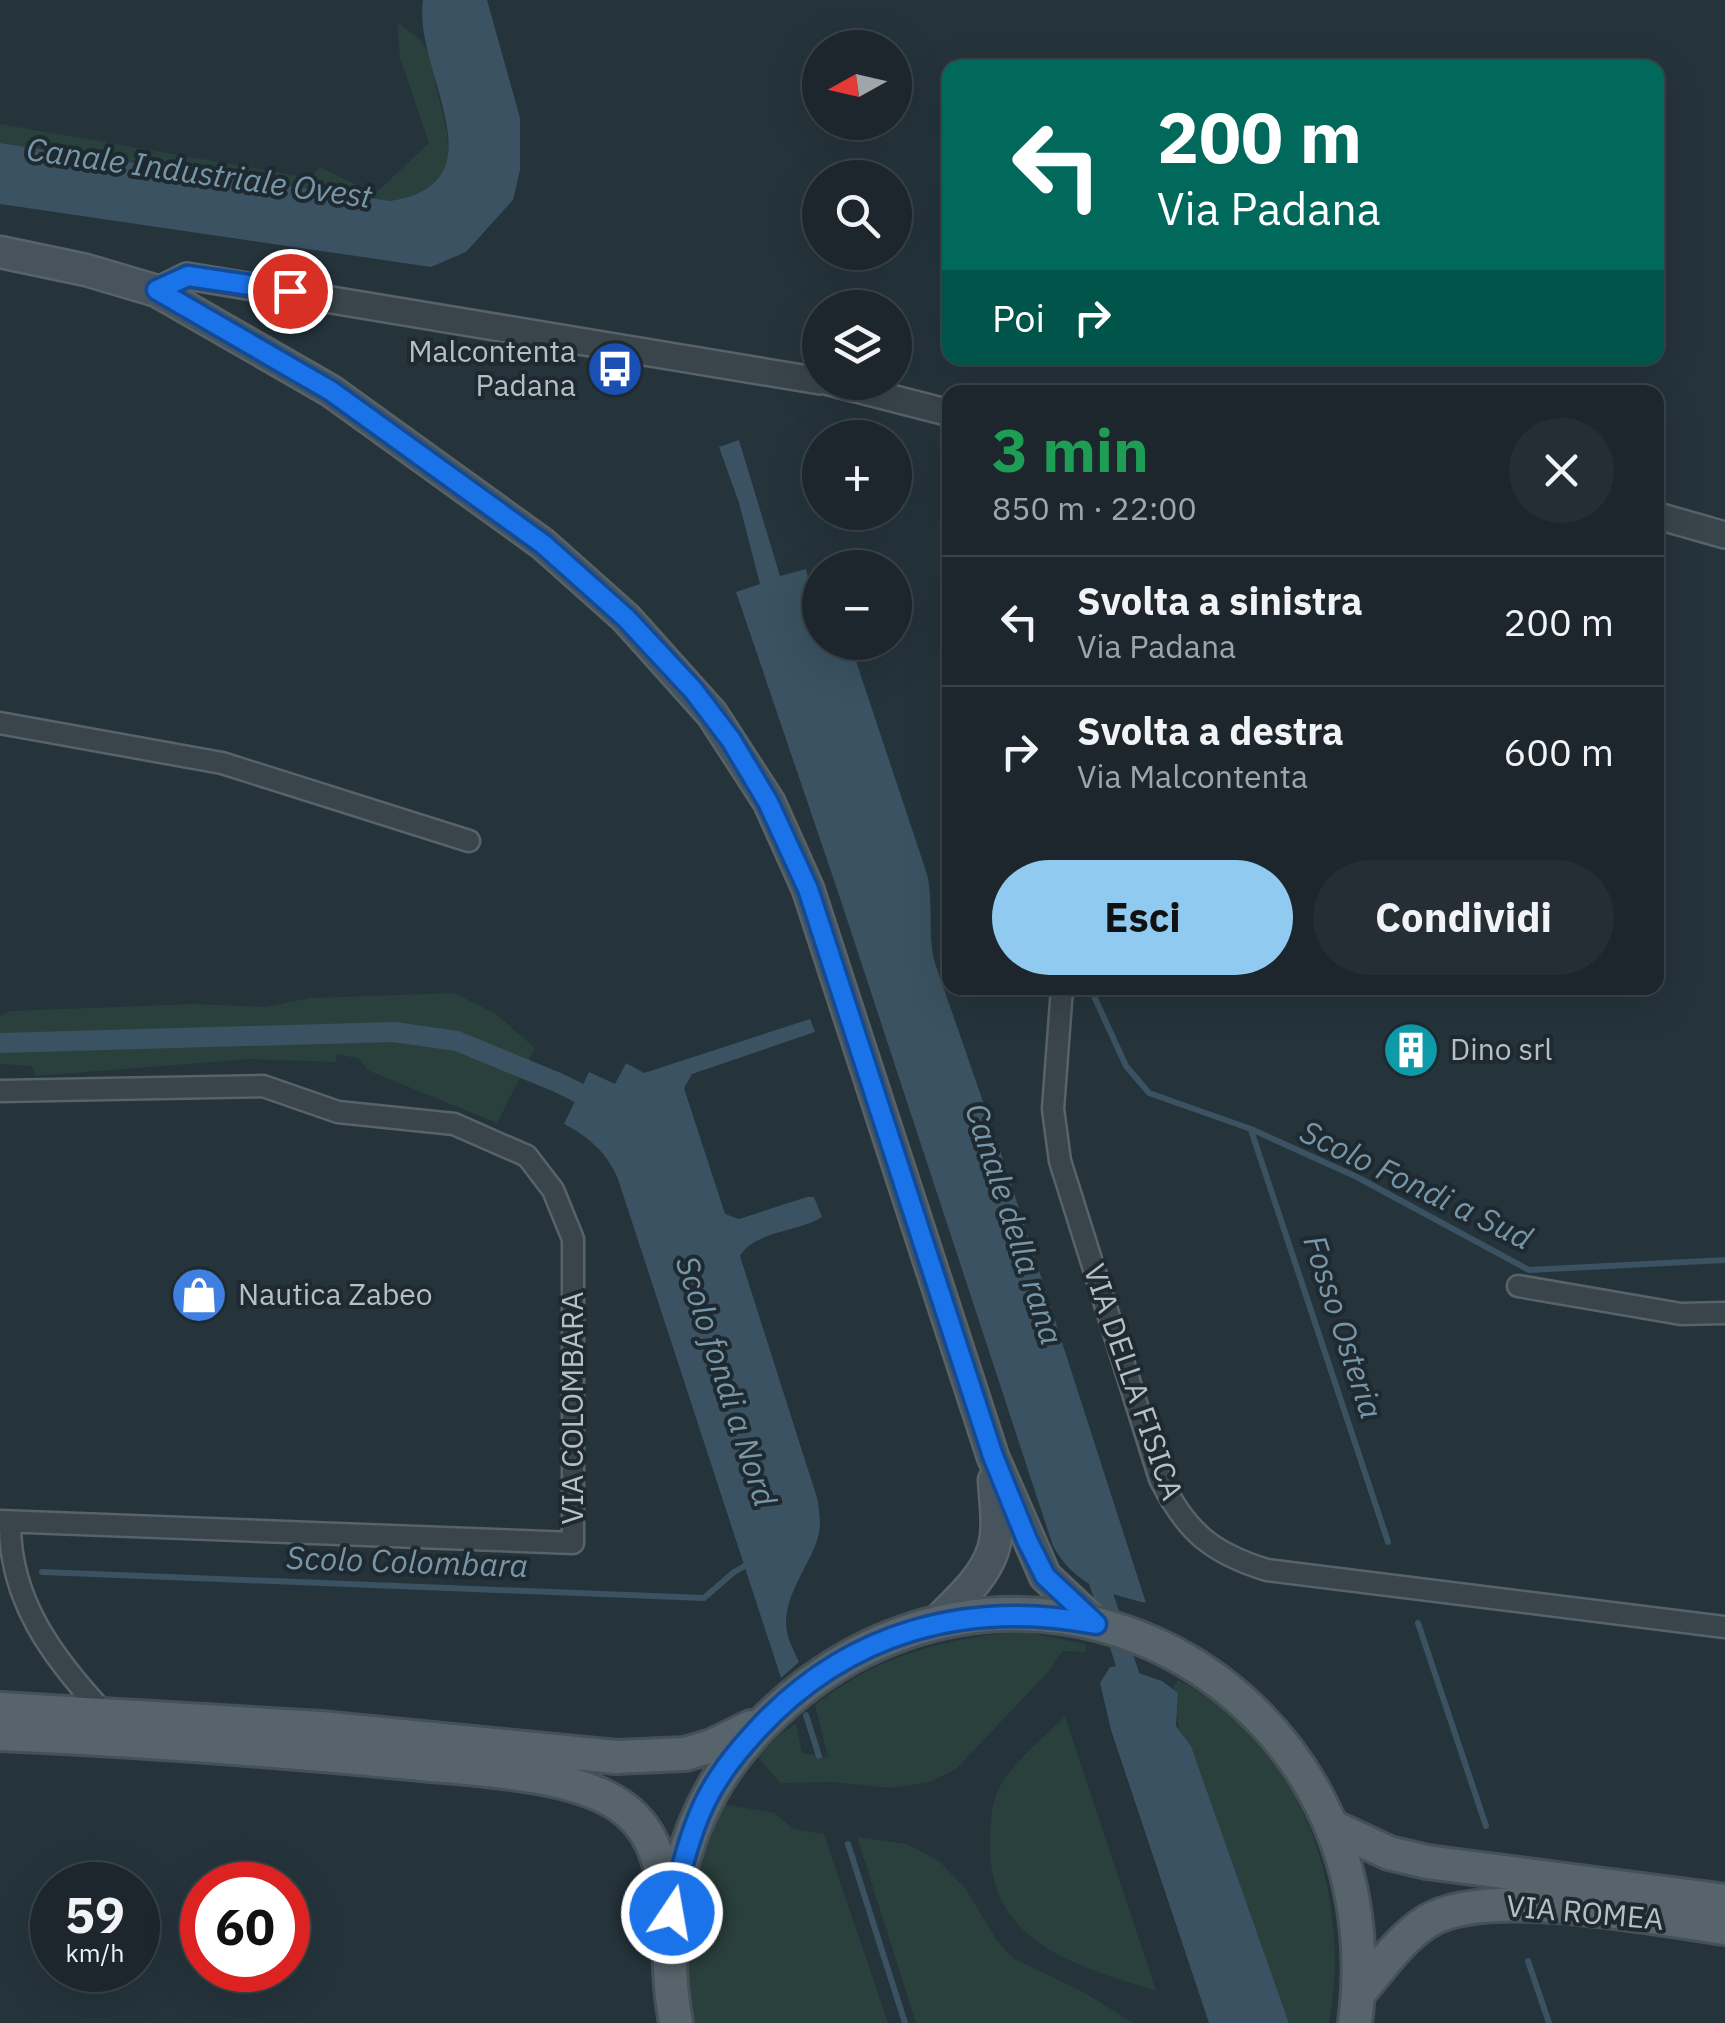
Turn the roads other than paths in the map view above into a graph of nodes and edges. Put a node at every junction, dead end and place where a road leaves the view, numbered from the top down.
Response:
1 (0, 252) edge
2 (157, 290) junction
3 (802, 377) edge
4 (899, 400) edge
5 (942, 411) edge
6 (1664, 518) edge
7 (1725, 535) edge
8 (0, 724) edge
9 (469, 840) dead end
10 (1061, 995) edge
11 (0, 1091) edge
12 (1518, 1286) dead end
13 (1725, 1313) edge
14 (993, 1456) junction
15 (5, 1521) edge
16 (934, 1624) junction
17 (1096, 1624) junction
18 (1725, 1627) edge
19 (0, 1709) edge
20 (104, 1714) junction
21 (768, 1718) junction
22 (0, 1734) edge
23 (1334, 1828) junction
24 (1725, 1901) edge
25 (672, 1913) junction
26 (1725, 1928) edge
27 (1356, 2009) edge
28 (676, 2023) edge

1 - 2 main road
2 - 3 street
2 - 14 main road
4 - 5 street
6 - 7 street
8 - 9 street
10 - 18 street, VIA DELLA FISICA
11 - 15 street, VIA COLOMBARA
12 - 13 street
14 - 16 main road
14 - 17 main road
15 - 20 street
16 - 17 main road
16 - 21 main road
17 - 23 main road
19 - 20 main road
20 - 21 main road
21 - 25 main road
22 - 25 main road
23 - 24 main road, VIA ROMEA
23 - 27 main road
25 - 28 main road
26 - 27 main road, VIA ROMEA

